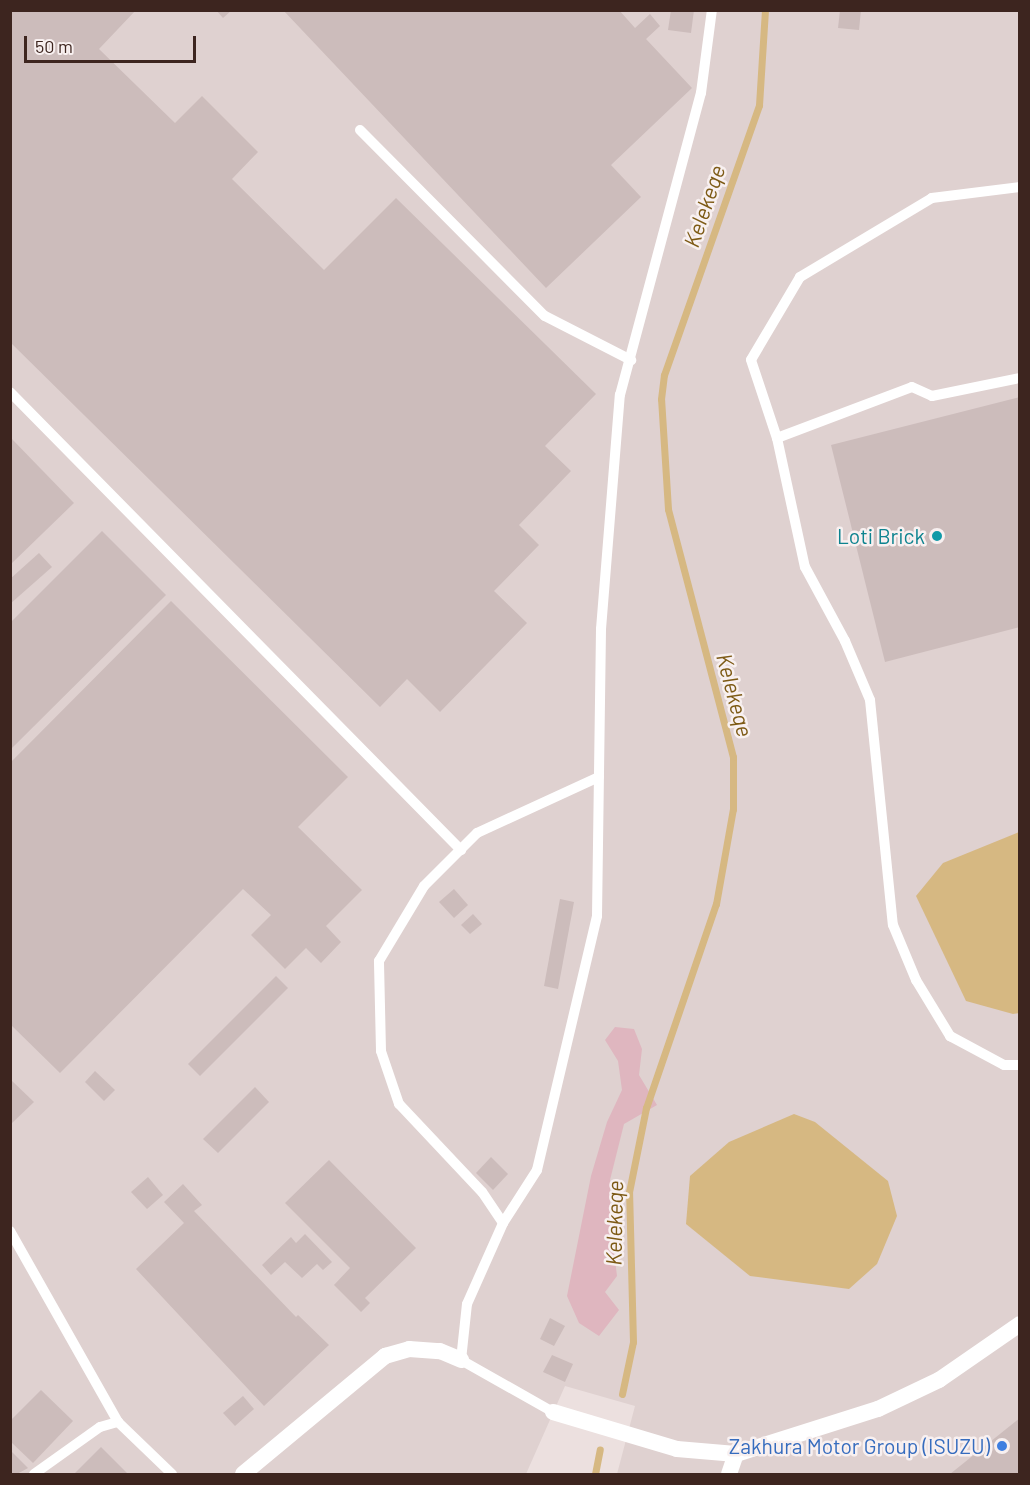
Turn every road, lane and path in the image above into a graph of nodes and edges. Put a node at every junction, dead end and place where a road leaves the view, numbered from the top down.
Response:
1 (712, 10) edge
2 (360, 130) dead end
3 (1020, 187) edge
4 (631, 360) junction
5 (1020, 378) edge
6 (10, 392) edge
7 (777, 438) junction
8 (599, 777) junction
9 (461, 850) junction
10 (1020, 1065) edge
11 (503, 1223) junction
12 (10, 1231) edge
13 (1020, 1324) edge
14 (461, 1360) junction
15 (553, 1412) joint
16 (118, 1422) junction
17 (735, 1454) junction
18 (34, 1474) edge
19 (172, 1474) edge
20 (243, 1474) edge
21 (729, 1474) edge

1 - 4 lane
2 - 4 lane
3 - 7 lane
4 - 8 lane
5 - 7 lane
6 - 9 lane
7 - 10 lane
8 - 9 lane
8 - 11 lane
9 - 11 lane
11 - 14 lane
12 - 16 lane
13 - 17 street
14 - 15 lane
14 - 20 street
15 - 17 street
16 - 18 lane
16 - 19 lane
17 - 21 street

